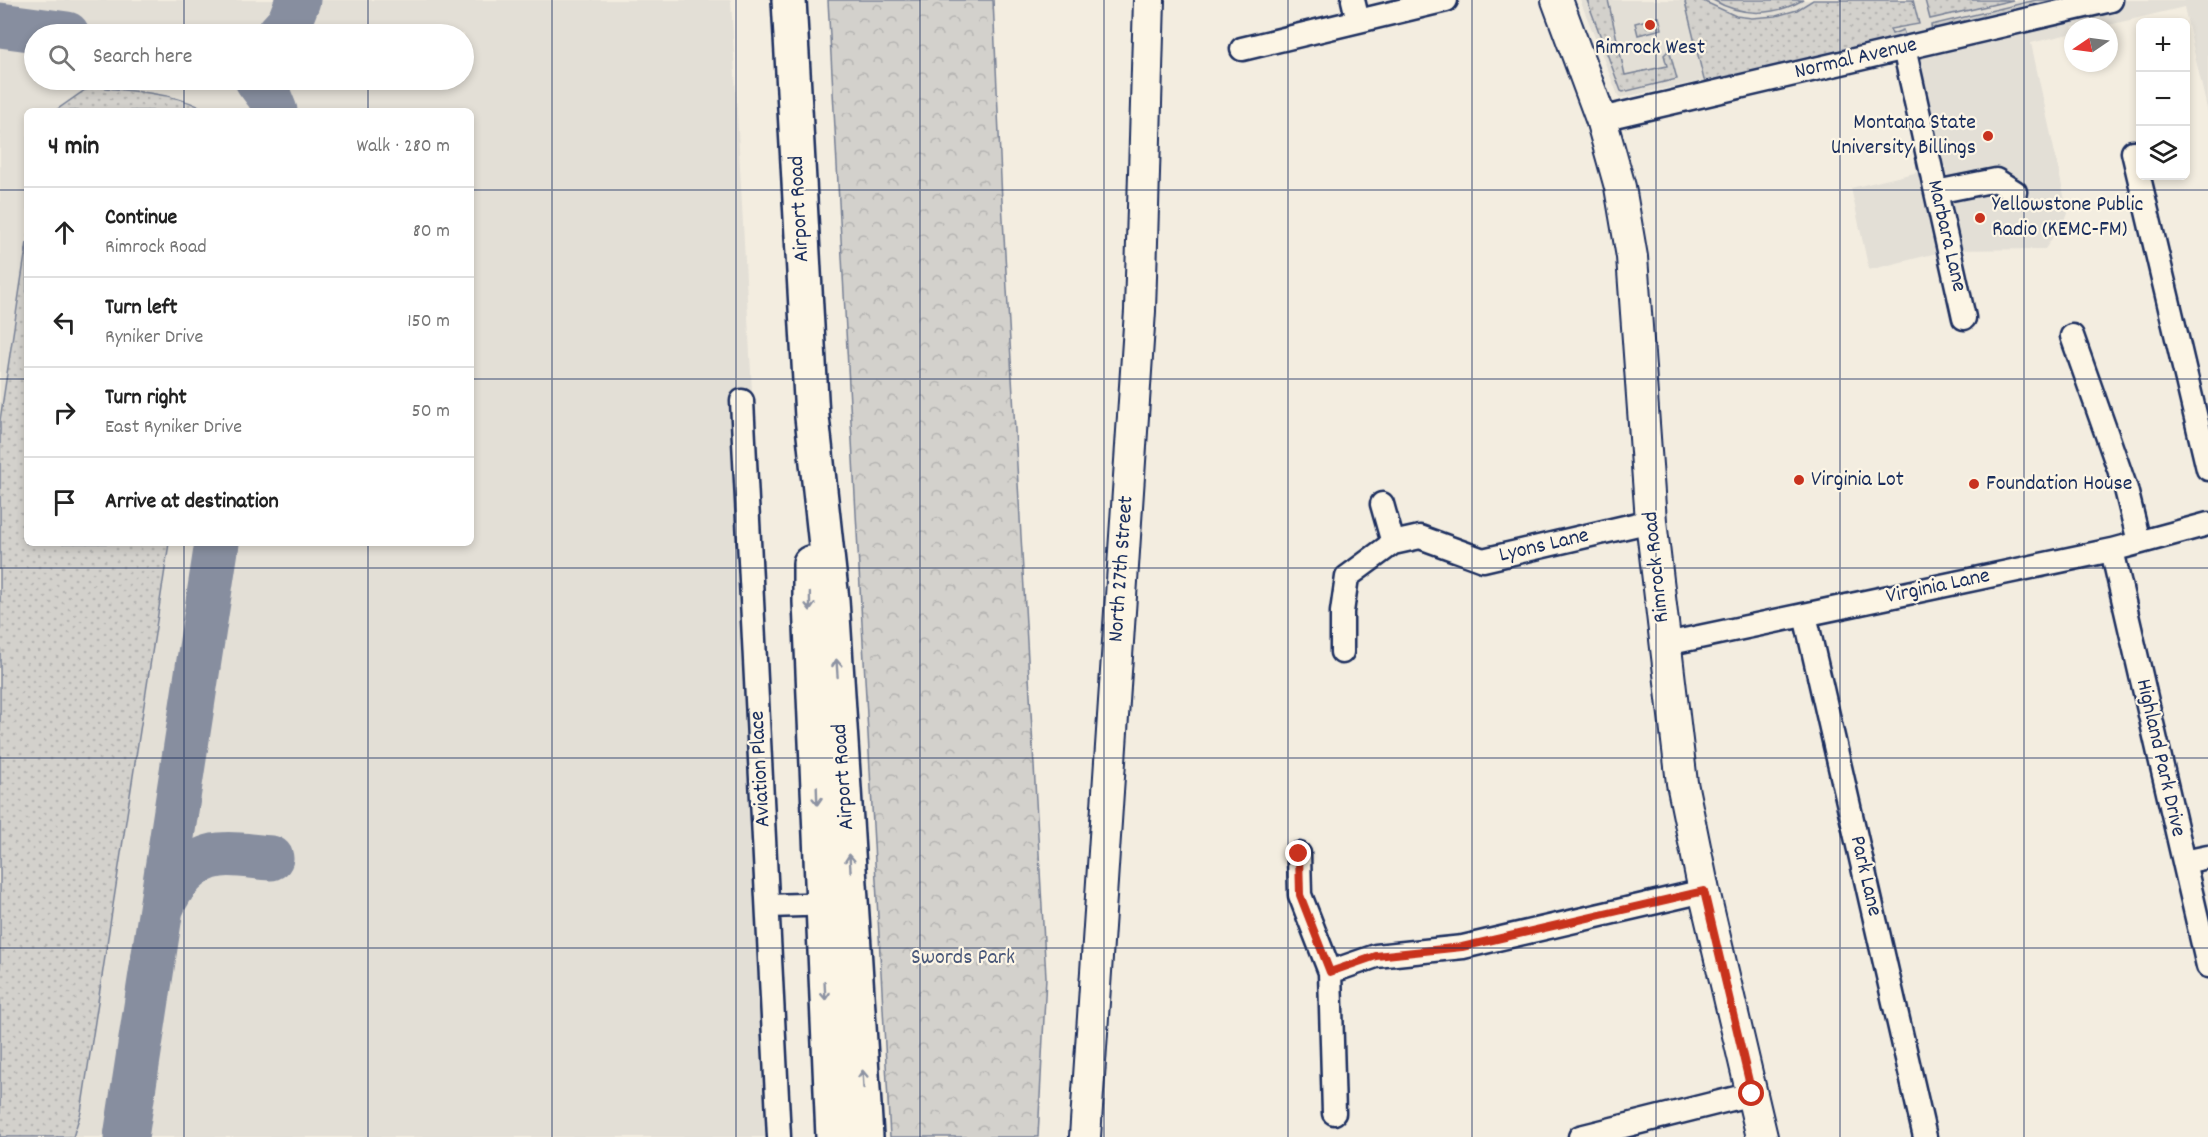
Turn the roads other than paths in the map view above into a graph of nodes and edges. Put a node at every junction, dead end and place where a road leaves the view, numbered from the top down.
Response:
1 (789, 0) edge
2 (1149, 0) edge
3 (1446, 0) edge
4 (1557, 0) edge
5 (2111, 0) edge
6 (1356, 11) edge
7 (1904, 48) junction
8 (1242, 49) dead end
9 (1601, 119) junction
10 (2133, 152) dead end
11 (1936, 192) junction
12 (2015, 192) dead end
13 (1964, 318) dead end
14 (2072, 336) dead end
15 (742, 401) dead end
16 (2208, 469) edge
17 (1382, 504) dead end
18 (1651, 521) junction
19 (2208, 524) edge
20 (2139, 542) junction
21 (1393, 543) junction
22 (2112, 550) junction
23 (1805, 615) junction
24 (1666, 644) junction
25 (1342, 652) dead end
26 (1299, 854) dead end
27 (2208, 857) edge
28 (2184, 862) junction
29 (1704, 891) junction
30 (837, 904) junction
31 (768, 906) junction
32 (2208, 966) edge
33 (1330, 972) junction
34 (1752, 1094) junction
35 (1334, 1113) dead end
36 (779, 1137) edge
37 (833, 1137) edge
38 (866, 1137) edge
39 (1084, 1137) edge
40 (1580, 1137) edge
41 (1762, 1137) edge
42 (1925, 1137) edge

1 - 30 highway, Airport Road
2 - 39 main road, North 27th Street
3 - 6 street
4 - 9 main road, Rimrock Road
5 - 7 street, Normal Avenue
6 - 8 street
7 - 9 street, Normal Avenue
7 - 11 street, Marbara Lane
9 - 18 main road, Rimrock Road
10 - 16 street
11 - 12 street
11 - 13 street, Marbara Lane
14 - 20 street
15 - 31 street, Aviation Place
17 - 21 street
18 - 21 street, Lyons Lane
18 - 24 main road, Rimrock Road
19 - 20 street, Virginia Lane
20 - 22 street, Virginia Lane
21 - 25 street, Lyons Lane
22 - 23 street, Virginia Lane
22 - 28 street, Highland Park Drive
23 - 24 street, Virginia Lane
23 - 42 street, Park Lane
24 - 29 main road, Rimrock Road
26 - 33 street
27 - 28 street
28 - 32 street, Highland Park Drive
29 - 33 street
29 - 34 main road, Rimrock Road
30 - 31 street
30 -> 37 highway, Airport Road
38 -> 30 highway, Airport Road
31 - 36 street, Aviation Place
33 - 35 street
34 - 40 street
34 - 41 main road, Rimrock Road

